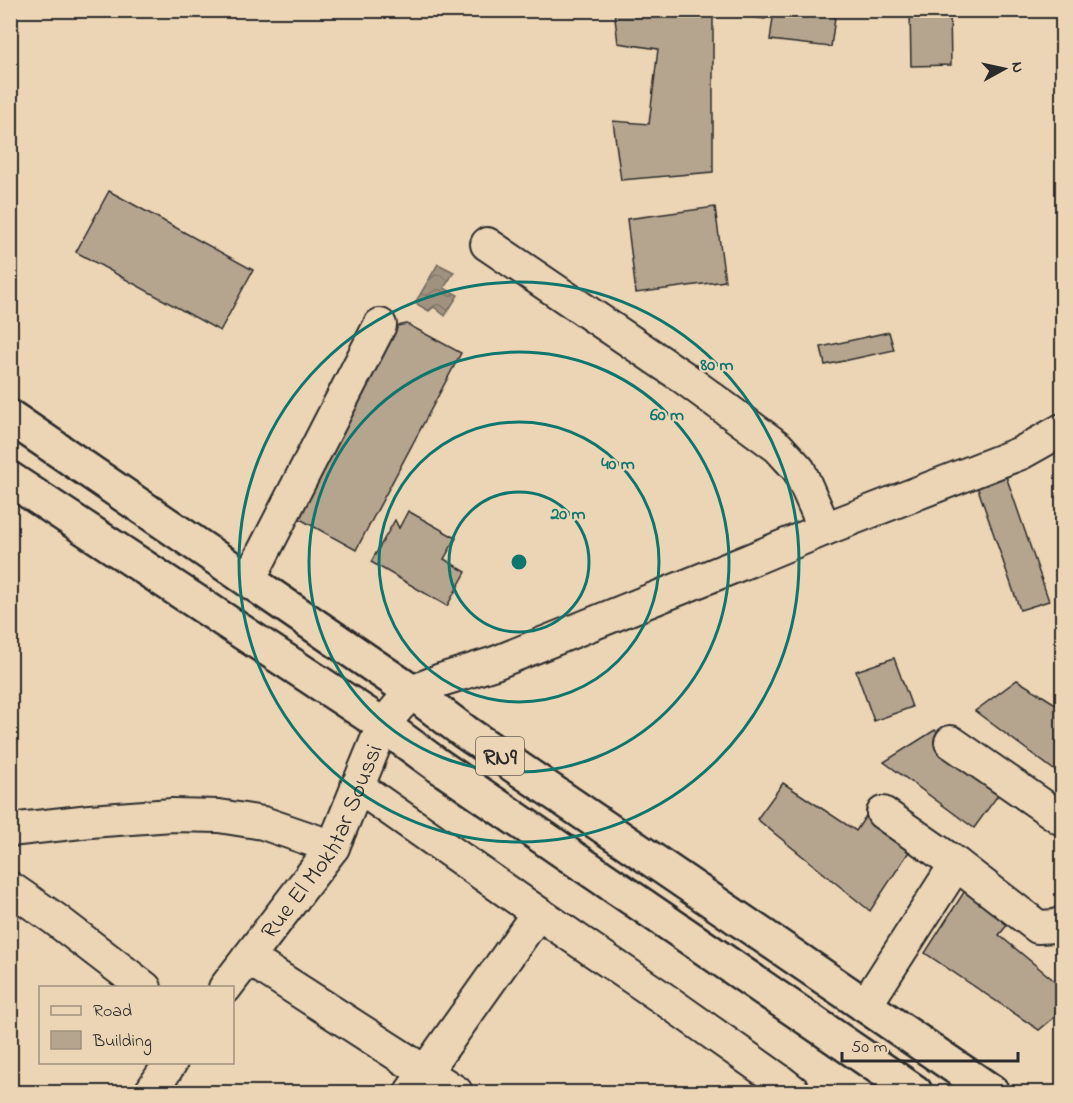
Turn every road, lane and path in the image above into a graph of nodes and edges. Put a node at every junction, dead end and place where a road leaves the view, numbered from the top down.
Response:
1 (487, 244) dead end
2 (381, 325) dead end
3 (10, 417) edge
4 (1062, 430) edge
5 (10, 479) edge
6 (825, 529) junction
7 (249, 580) junction
8 (412, 692) junction
9 (383, 725) junction
10 (951, 742) dead end
11 (357, 786) junction
12 (884, 813) dead end
13 (1062, 819) edge
14 (10, 830) edge
15 (333, 847) junction
16 (956, 864) junction
17 (10, 888) edge
18 (538, 913) junction
19 (1062, 923) edge
20 (248, 958) junction
21 (144, 986) edge
22 (226, 986) edge
23 (865, 1006) junction
24 (170, 1064) edge
25 (418, 1082) edge
26 (151, 1092) edge
27 (456, 1092) edge
28 (794, 1092) edge
29 (915, 1092) edge
30 (992, 1092) edge

1 - 6 street
2 - 7 street
3 - 7 main road, RN9
4 - 6 street
5 - 9 main road, RN9
6 - 8 street
7 - 8 main road, RN9
8 - 9 street, Rue El Mokhtar Soussi
8 - 23 main road, RN9
9 - 11 street, Rue El Mokhtar Soussi
9 - 29 main road, RN9
10 - 13 street
11 - 15 street, Rue El Mokhtar Soussi
11 - 18 street
12 - 16 street
14 - 15 street
15 - 20 street, Rue El Mokhtar Soussi
16 - 19 street
16 - 23 street
17 - 21 street
18 - 25 street
18 - 28 street
20 - 22 street, Rue El Mokhtar Soussi
20 - 25 street
23 - 30 main road, RN9
24 - 26 street
25 - 27 street

